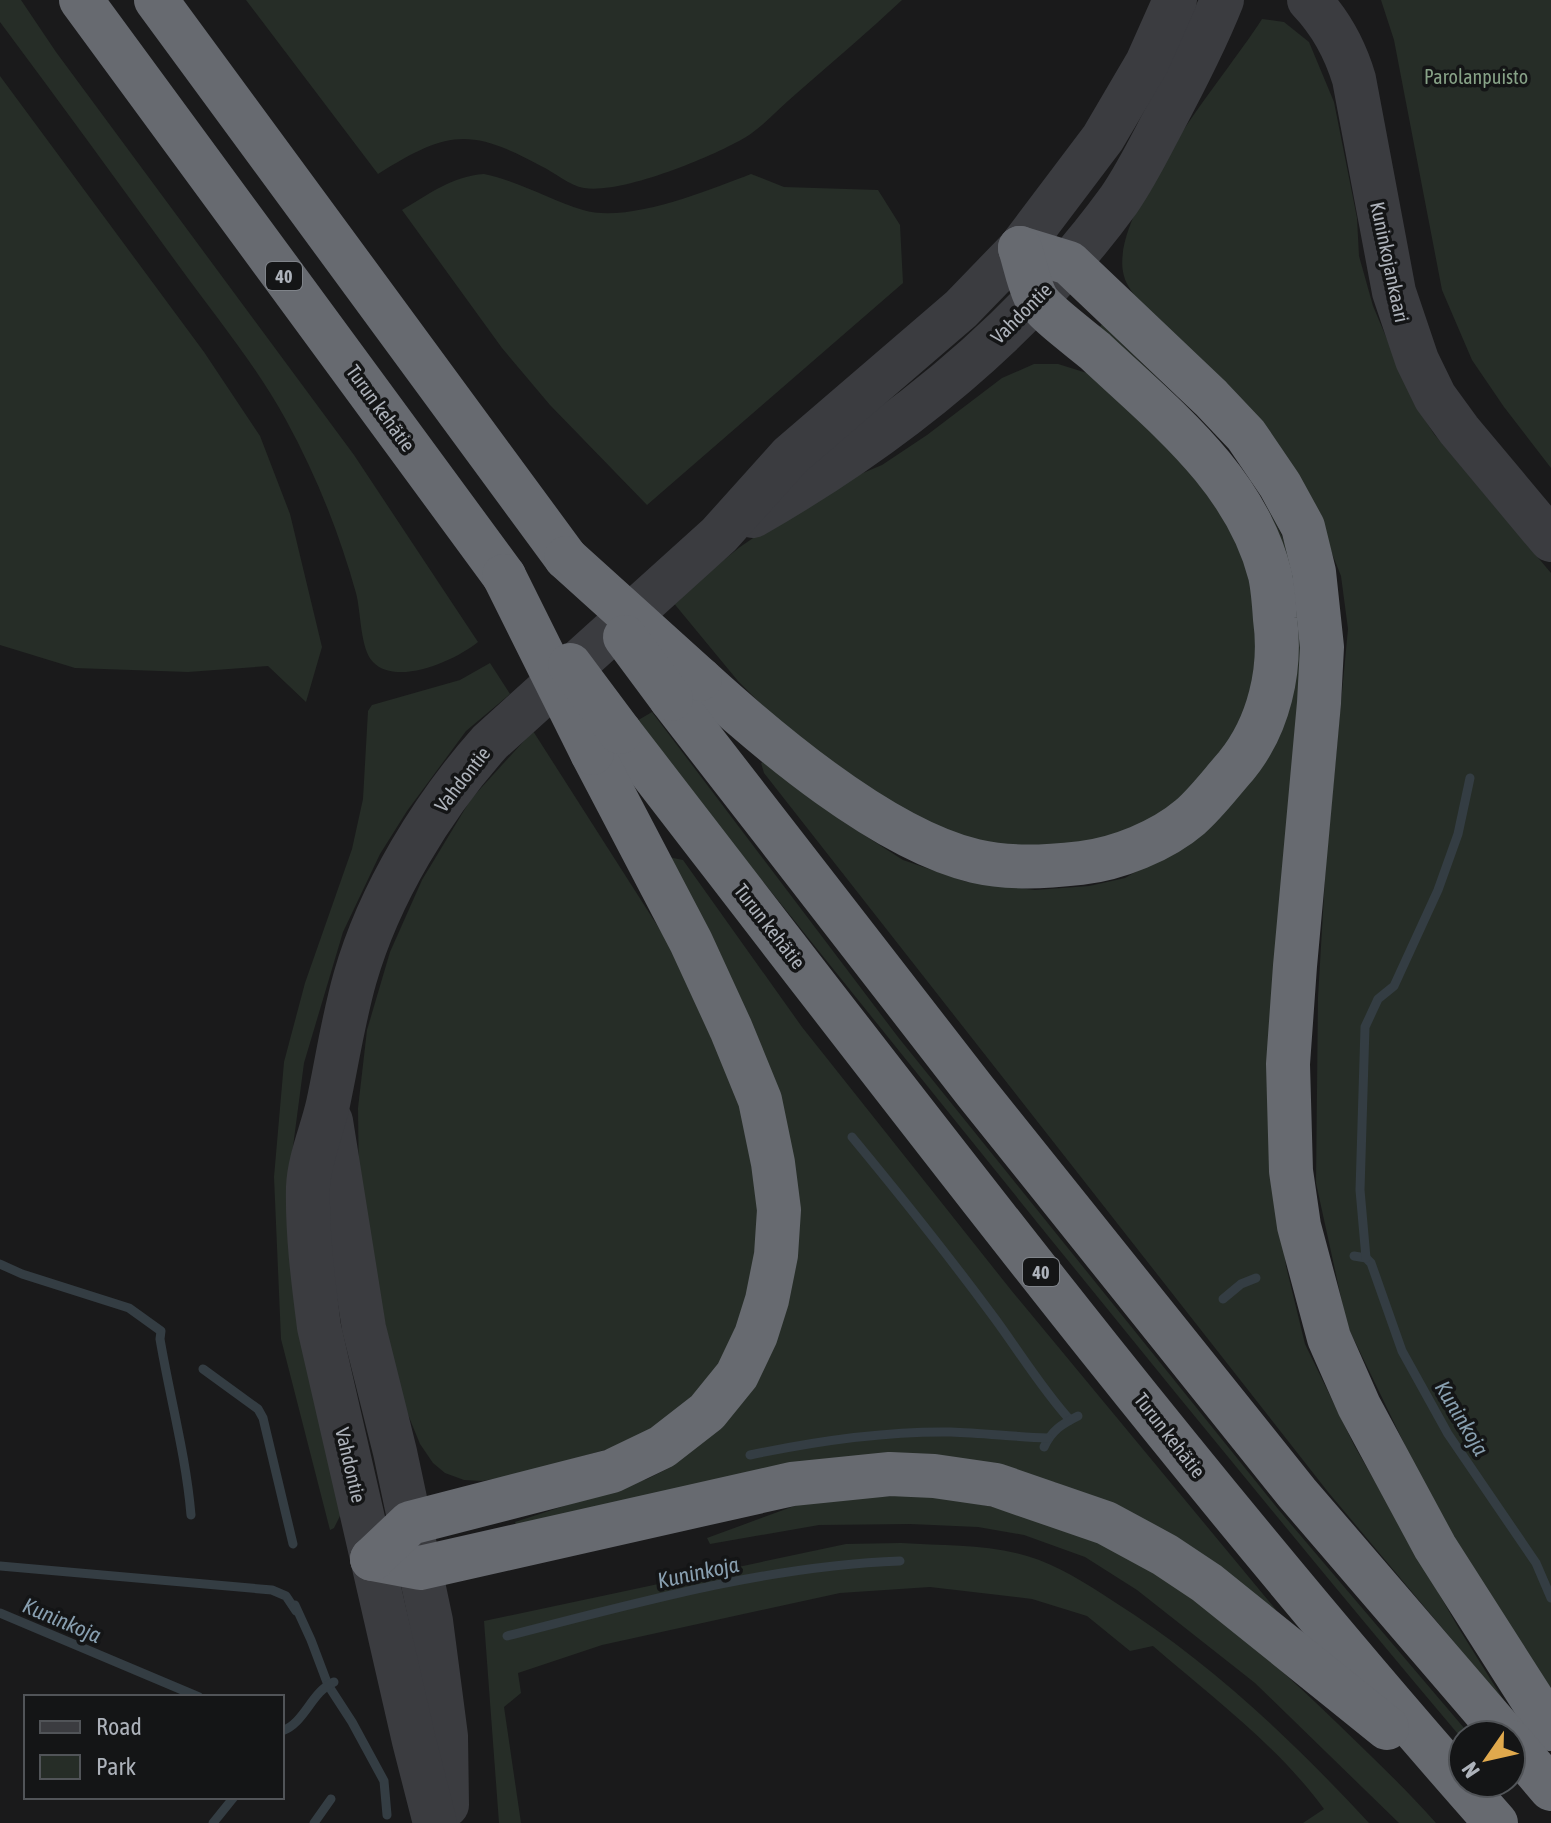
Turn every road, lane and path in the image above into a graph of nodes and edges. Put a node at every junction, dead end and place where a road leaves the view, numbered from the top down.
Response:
1 (81, 0) edge
2 (156, 0) edge
3 (1175, 0) edge
4 (1222, 0) edge
5 (1309, 0) edge
6 (1020, 248) junction
7 (1069, 263) junction
8 (1036, 299) junction
9 (719, 535) junction
10 (1551, 540) edge
11 (685, 689) junction
12 (606, 743) junction
13 (328, 1104) junction
14 (410, 1523) junction
15 (372, 1559) junction
16 (420, 1568) junction
17 (1491, 1719) edge
18 (1551, 1729) edge
19 (1527, 1761) edge
20 (1551, 1789) edge
21 (1486, 1812) edge
22 (435, 1823) edge
23 (447, 1823) edge

1 - 12 highway, Turun kehätie / 40, bridge
2 - 11 highway, bridge
3 - 6 street, Vahdontie
4 - 7 street, Vahdontie
5 - 10 street, Kuninkojankaari
6 - 7 highway
6 - 8 highway
6 - 9 street, Vahdontie
7 - 8 street, Vahdontie
7 - 18 highway
8 - 9 street, Vahdontie
8 - 11 highway
9 - 13 street, Vahdontie
11 - 17 highway
12 - 14 highway
12 - 21 highway, Turun kehätie / 40
13 - 14 street, Vahdontie
13 - 15 street, Vahdontie
14 - 15 highway
14 - 16 street, Vahdontie
15 - 16 highway
15 - 22 street, Vahdontie
16 - 21 highway
16 - 23 street, Vahdontie
19 - 20 highway

